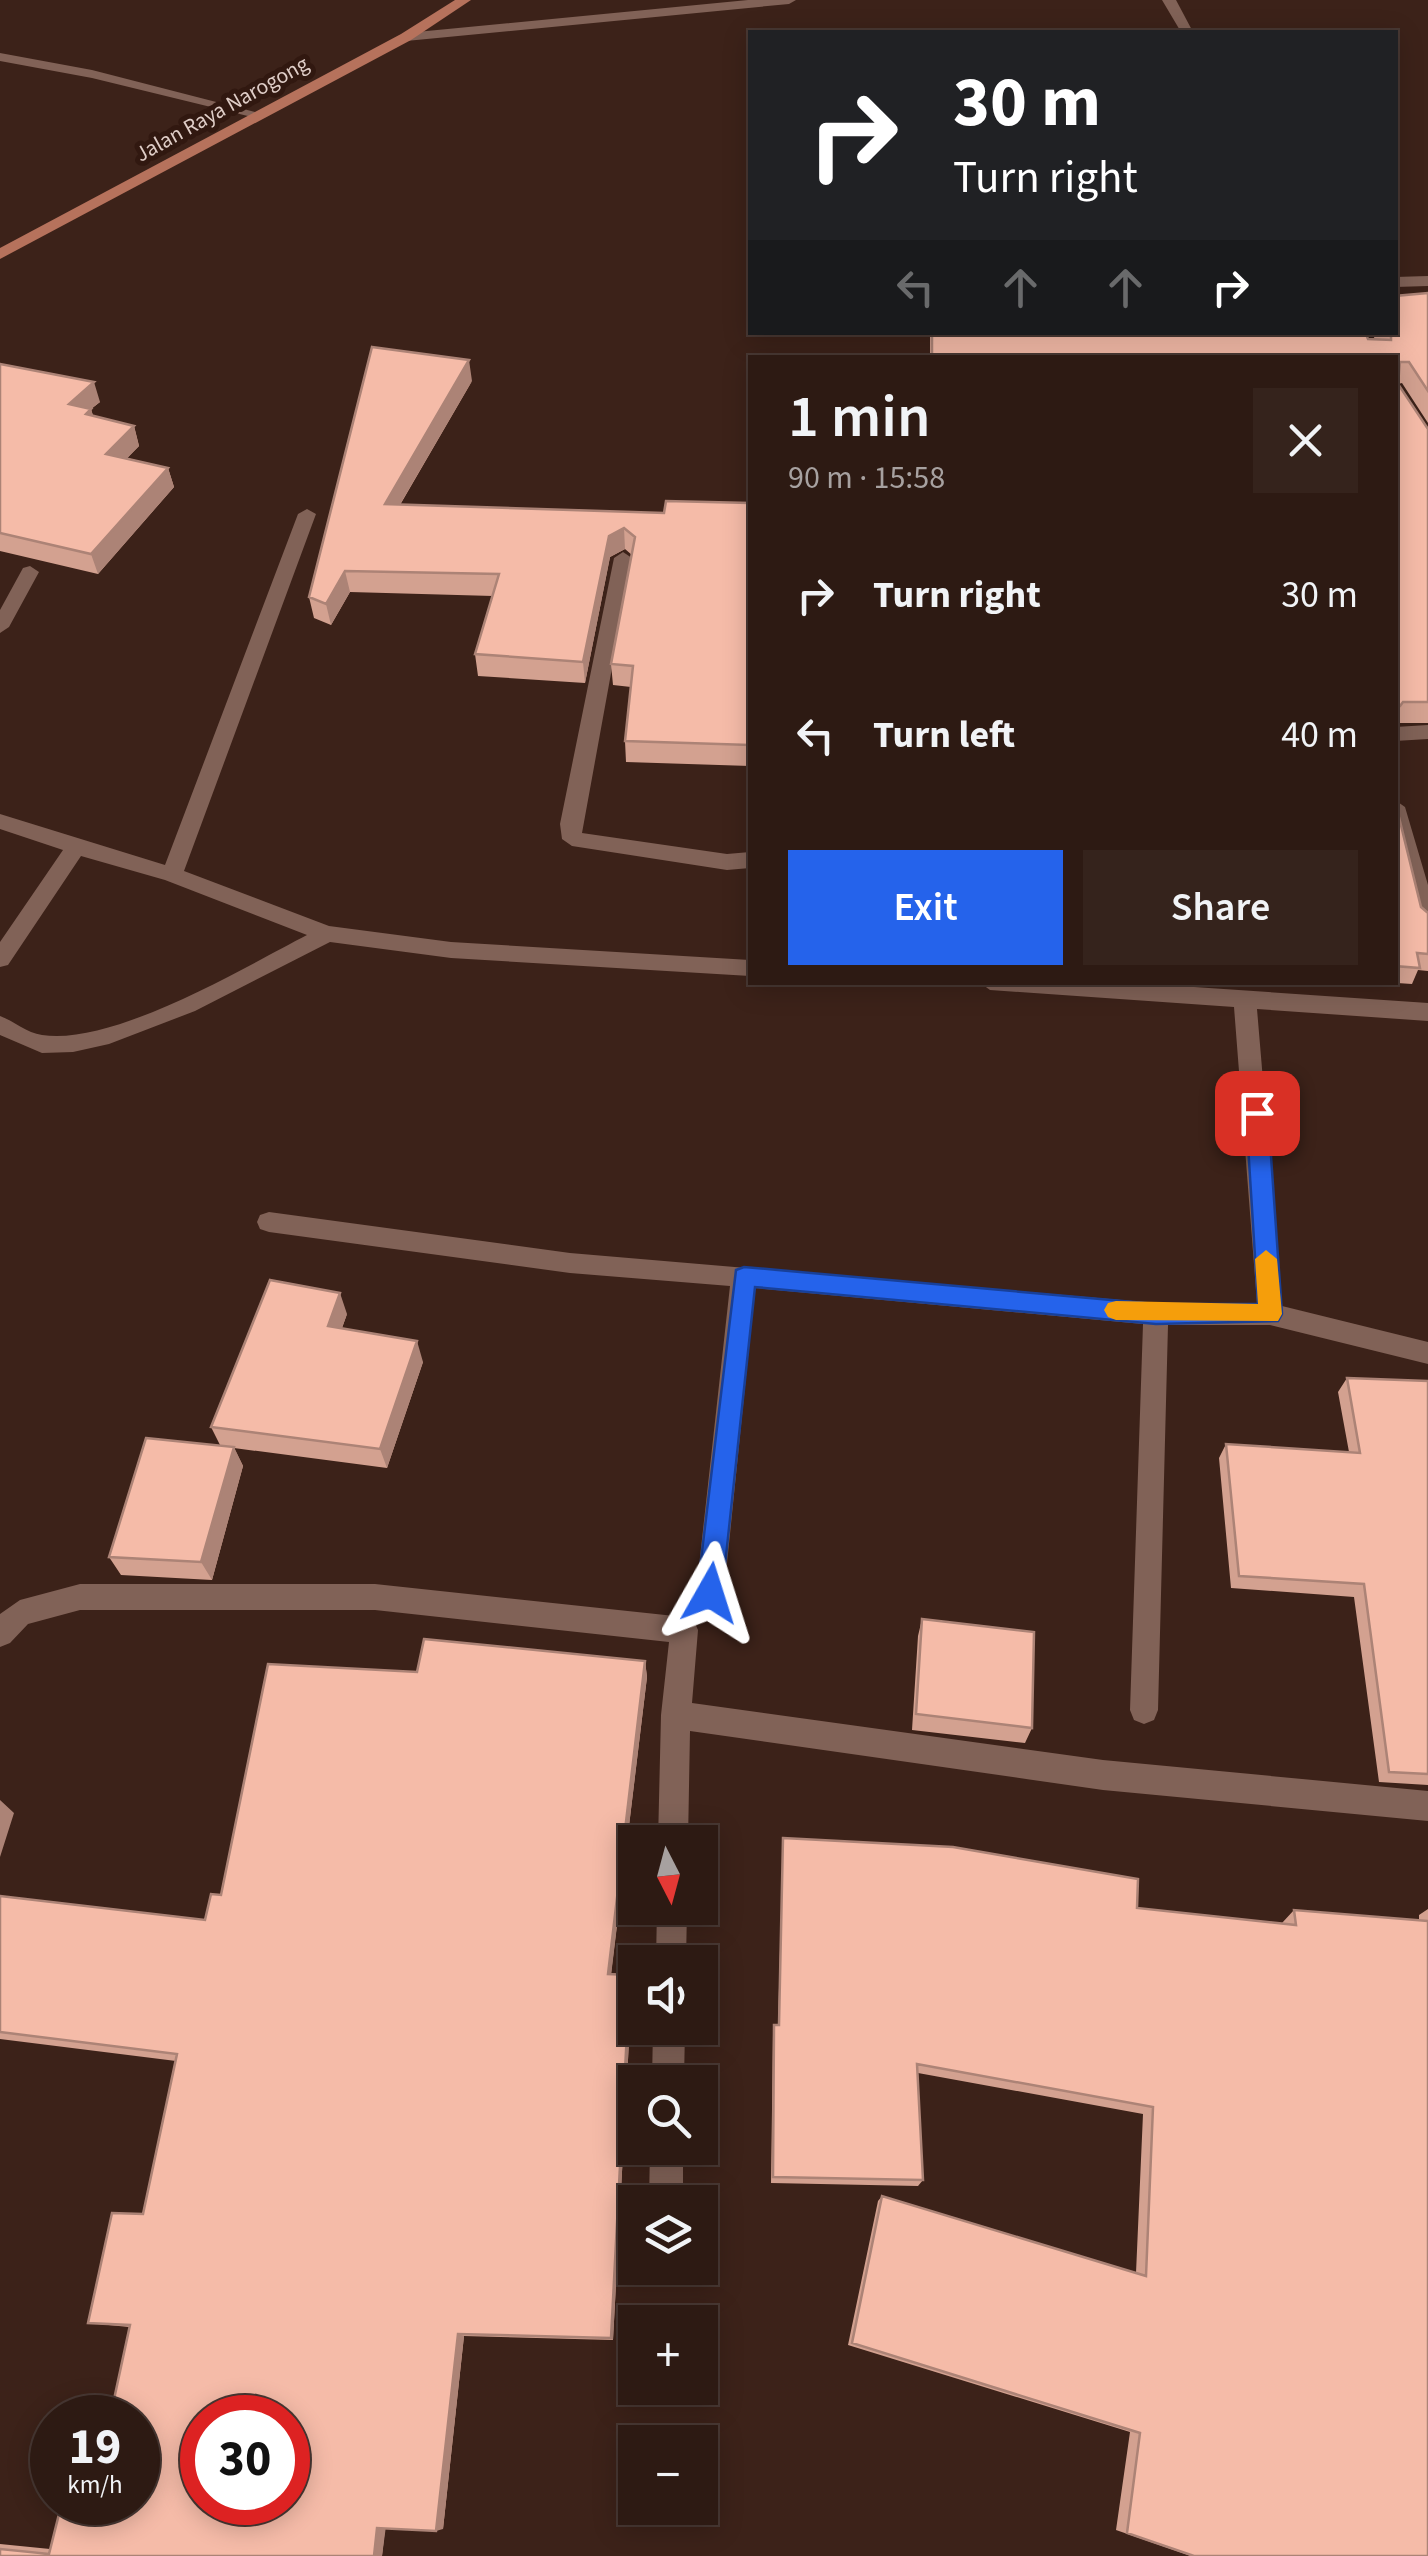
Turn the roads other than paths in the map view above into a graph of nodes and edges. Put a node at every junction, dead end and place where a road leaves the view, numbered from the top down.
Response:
1 (464, 0) edge
2 (789, 0) edge
3 (1169, 0) edge
4 (1186, 30) edge
5 (406, 37) junction
6 (0, 56) edge
7 (256, 114) junction
8 (0, 254) edge
9 (1398, 282) edge
10 (1428, 282) edge
11 (307, 514) dead end
12 (623, 558) edge
13 (30, 572) edge
14 (0, 626) edge
15 (1428, 732) edge
16 (1398, 734) edge
17 (1398, 818) edge
18 (0, 821) edge
19 (76, 847) junction
20 (748, 860) edge
21 (172, 875) junction
22 (1428, 923) edge
23 (327, 934) junction
24 (0, 959) edge
25 (748, 968) edge
26 (1038, 985) edge
27 (1246, 998) junction
28 (1428, 1012) edge
29 (0, 1025) edge
30 (269, 1222) dead end
31 (744, 1277) junction
32 (1156, 1314) junction
33 (1270, 1314) junction
34 (1428, 1353) edge
35 (710, 1593) dead end
36 (0, 1634) edge
37 (1144, 1710) dead end
38 (676, 1715) junction
39 (1428, 1806) edge
40 (673, 1825) edge

1 - 5 main road, Jalan Raya Narogong
2 - 5 street
3 - 4 street
5 - 7 main road, Jalan Raya Narogong
6 - 7 street
7 - 8 main road, Jalan Raya Narogong
9 - 10 street
11 - 21 street
12 - 20 street
13 - 14 street
15 - 16 street
17 - 22 street
18 - 19 street
19 - 21 street
19 - 24 street
21 - 23 street
23 - 25 street
23 - 29 street
26 - 27 street
27 - 28 street
27 - 33 street
30 - 31 street
31 - 32 street
31 - 35 street
32 - 33 street
32 - 37 street
33 - 34 street
36 - 38 street
38 - 39 street
38 - 40 street

